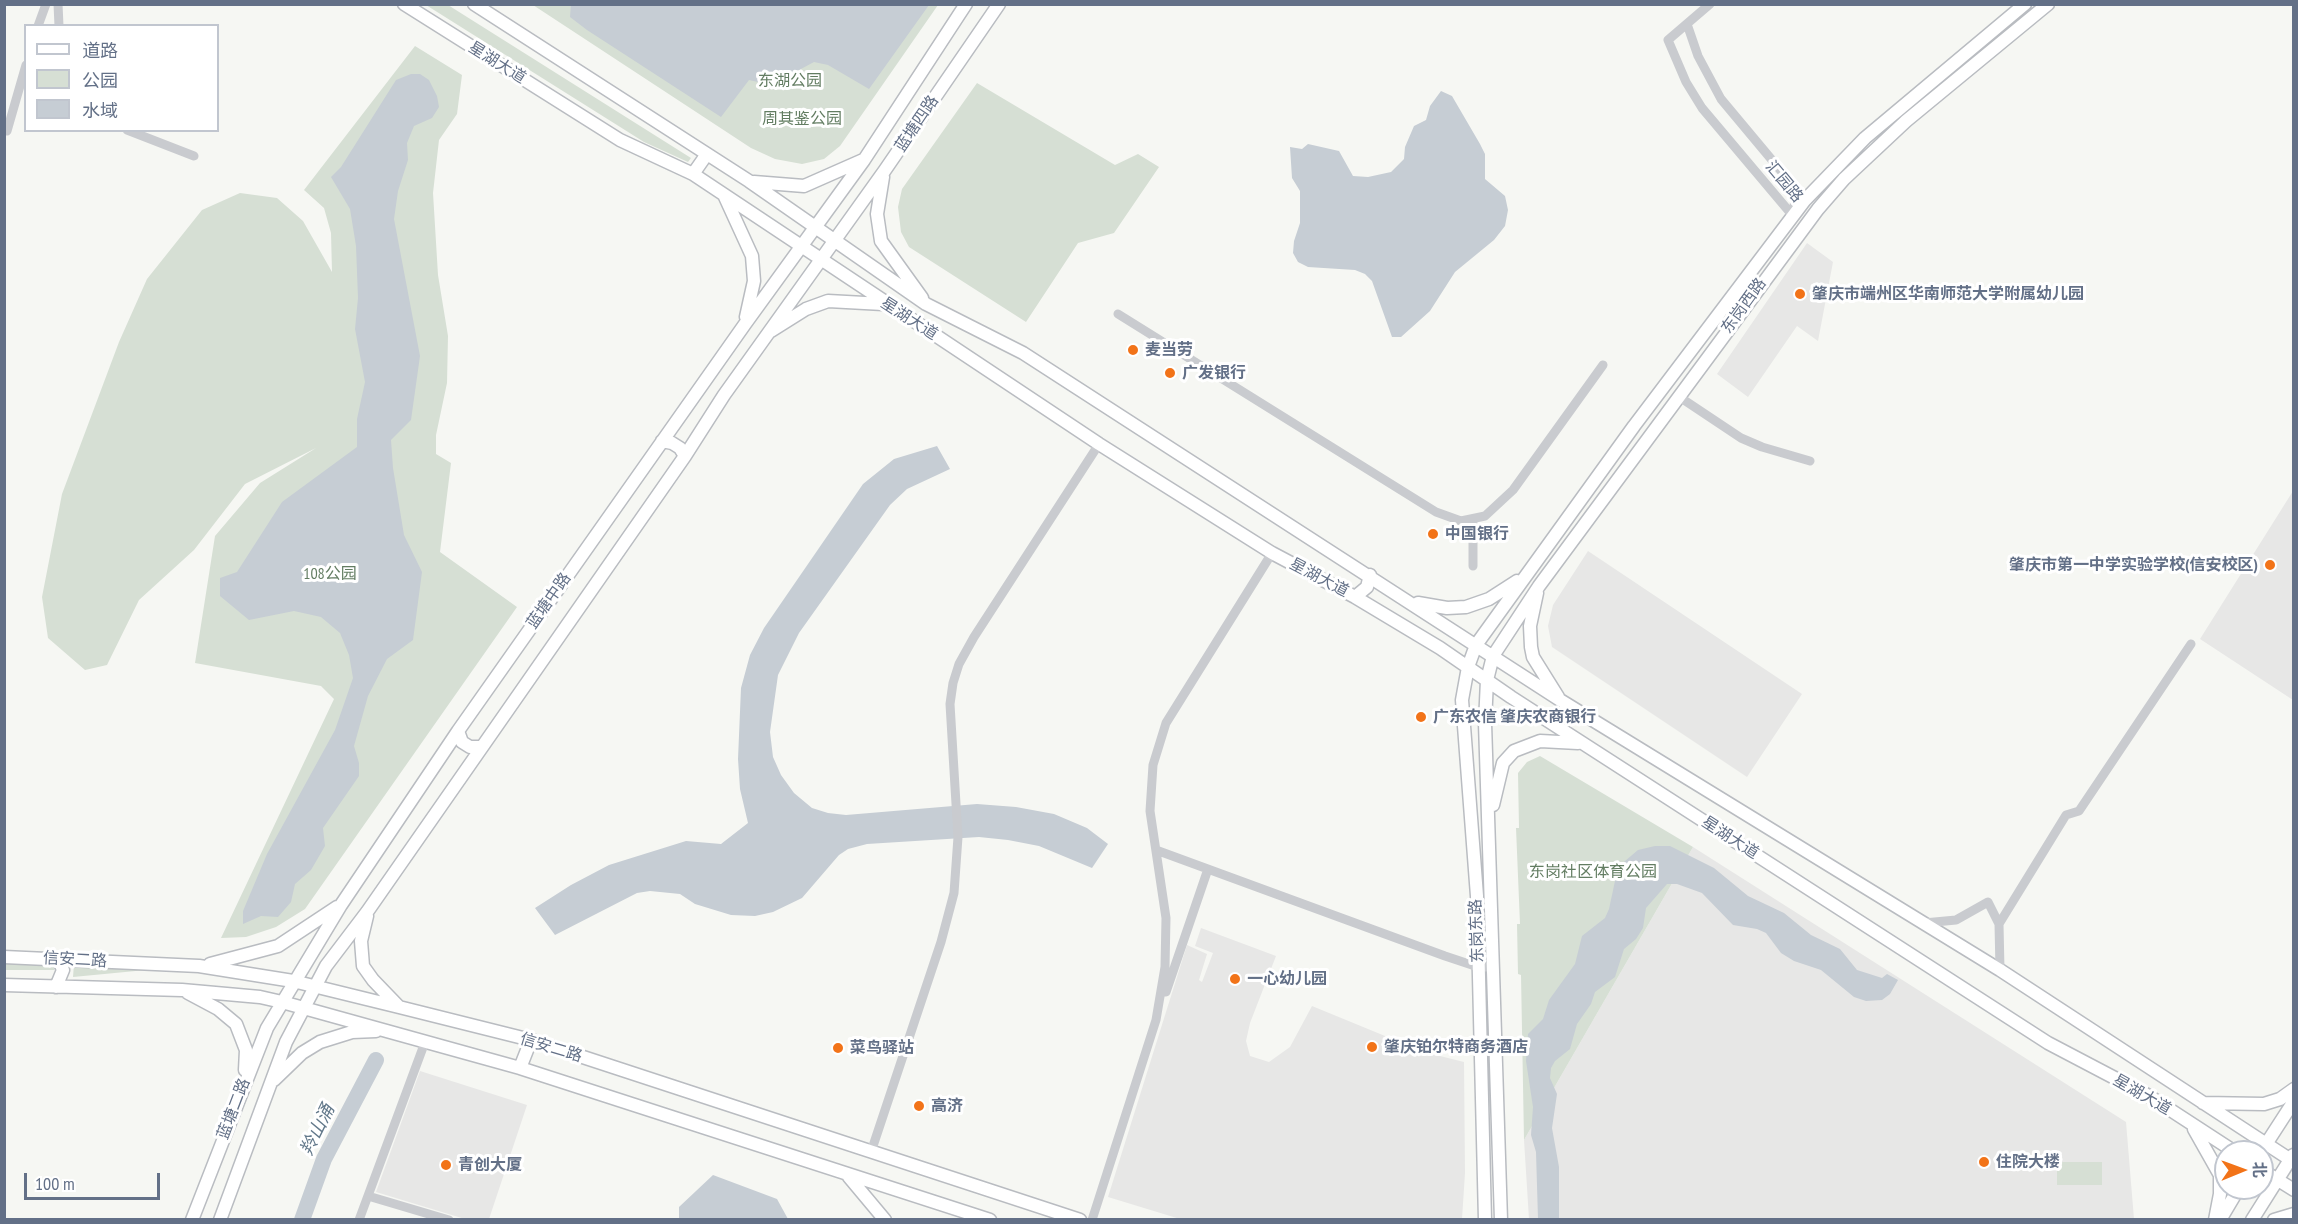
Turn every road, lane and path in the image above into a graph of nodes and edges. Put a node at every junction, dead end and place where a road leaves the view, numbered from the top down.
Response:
1 (45, 4) edge
2 (58, 4) edge
3 (404, 4) edge
4 (474, 4) edge
5 (966, 4) edge
6 (999, 4) edge
7 (1710, 4) edge
8 (2025, 4) edge
9 (2048, 4) edge
10 (39, 24) edge
11 (59, 24) edge
12 (1687, 24) junction
13 (24, 72) edge
14 (7, 130) dead end
15 (132, 132) edge
16 (707, 154) junction
17 (194, 156) dead end
18 (864, 160) junction
19 (885, 170) junction
20 (693, 174) junction
21 (750, 181) junction
22 (724, 195) junction
23 (1793, 216) junction
24 (815, 228) junction
25 (832, 241) junction
26 (801, 247) junction
27 (819, 259) junction
28 (886, 304) junction
29 (926, 304) junction
30 (1118, 314) dead end
31 (745, 324) junction
32 (767, 333) junction
33 (1603, 365) dead end
34 (1678, 396) junction
35 (662, 441) junction
36 (1099, 444) junction
37 (685, 456) junction
38 (1810, 461) dead end
39 (1473, 520) junction
40 (1272, 553) junction
41 (1542, 553) junction
42 (1556, 563) junction
43 (1473, 566) dead end
44 (1370, 575) junction
45 (1524, 576) junction
46 (1539, 586) junction
47 (1355, 597) junction
48 (1411, 602) junction
49 (2191, 644) dead end
50 (1476, 645) junction
51 (1493, 656) junction
52 (1468, 667) junction
53 (1487, 680) junction
54 (1560, 700) junction
55 (458, 731) junction
56 (1584, 744) junction
57 (482, 747) junction
58 (1488, 830) junction
59 (1156, 850) junction
60 (1208, 869) junction
61 (341, 905) junction
62 (368, 912) junction
63 (1924, 923) junction
64 (1999, 924) junction
65 (4, 957) edge
66 (58, 958) junction
67 (200, 966) junction
68 (1478, 967) junction
69 (1493, 967) junction
70 (2000, 970) junction
71 (293, 981) junction
72 (4, 985) edge
73 (313, 986) junction
74 (56, 987) junction
75 (182, 990) junction
76 (282, 1002) junction
77 (399, 1007) junction
78 (303, 1008) junction
79 (1156, 1020) junction
80 (390, 1030) junction
81 (531, 1040) junction
82 (425, 1042) junction
83 (520, 1068) junction
84 (244, 1080) junction
85 (271, 1083) junction
86 (2294, 1089) edge
87 (2294, 1101) edge
88 (2202, 1103) junction
89 (2192, 1125) junction
90 (2216, 1140) edge
91 (2253, 1140) edge
92 (2269, 1140) edge
93 (872, 1152) junction
94 (2274, 1152) edge
95 (2292, 1158) edge
96 (849, 1176) junction
97 (2274, 1178) edge
98 (2278, 1180) junction
99 (2294, 1190) edge
100 (368, 1196) junction
101 (2231, 1200) edge
102 (969, 1212) junction
103 (2294, 1214) edge
104 (192, 1220) edge
105 (220, 1220) edge
106 (359, 1220) edge
107 (449, 1220) edge
108 (885, 1220) edge
109 (952, 1220) edge
110 (990, 1220) edge
111 (1080, 1220) edge
112 (1092, 1220) edge
113 (1485, 1220) edge
114 (1501, 1220) edge
115 (2217, 1220) edge
116 (2252, 1220) edge
117 (2274, 1220) edge

1 - 10 street
2 - 11 street
3 - 20 main road, 星湖大道
4 - 16 main road, 星湖大道
5 - 18 main road, 蓝塘四路
6 - 19 main road, 蓝塘四路
7 - 12 street
8 - 23 main road, 东岗西路
9 - 34 main road, 东岗西路
12 - 23 street, 汇园路
12 - 23 street, 汇园路
13 - 14 street
15 - 17 street
16 - 20 main road
16 - 21 main road, 星湖大道
18 - 21 main road
18 - 24 main road, 蓝塘四路
19 - 25 main road, 蓝塘四路
19 - 29 main road
20 - 22 main road, 星湖大道
21 - 24 main road, 星湖大道
22 - 26 main road, 星湖大道
22 - 31 main road
23 - 41 main road, 东岗西路
24 - 25 main road, 星湖大道
24 - 26 main road, 蓝塘中路
25 - 27 main road, 蓝塘中路
25 - 29 main road, 星湖大道
26 - 27 main road, 星湖大道
26 - 31 main road, 蓝塘中路
27 - 28 main road, 星湖大道
27 - 32 main road, 蓝塘中路
28 - 32 main road
28 - 36 main road, 星湖大道
29 - 44 main road, 星湖大道
30 - 39 street
31 - 35 main road, 蓝塘中路
32 - 37 main road, 蓝塘中路
33 - 39 street
34 - 38 street
34 - 42 main road, 东岗西路
35 - 37 main road
35 - 55 main road, 蓝塘中路
36 - 40 main road, 星湖大道
36 - 93 street
37 - 57 main road, 蓝塘中路
39 - 43 street
40 - 47 main road, 星湖大道
40 - 59 street
41 - 42 street
41 - 45 main road, 东岗西路
42 - 46 main road, 东岗西路
44 - 47 main road
44 - 48 main road, 星湖大道
45 - 48 main road
45 - 50 main road, 东岗西路
46 - 51 main road, 东岗西路
46 - 54 main road
47 - 52 main road, 星湖大道
48 - 50 main road, 星湖大道
49 - 64 street
50 - 51 main road, 星湖大道
50 - 52 main road, 东岗东路
51 - 53 main road, 东岗东路
51 - 54 main road, 星湖大道
52 - 53 main road, 星湖大道
52 - 68 main road, 东岗东路
53 - 56 main road, 星湖大道
53 - 58 main road, 东岗东路
54 - 63 main road, 星湖大道
55 - 57 main road
55 - 61 main road, 蓝塘中路
56 - 58 main road
56 - 89 main road, 星湖大道
57 - 62 main road, 蓝塘中路
58 - 69 main road, 东岗东路
59 - 60 street
59 - 79 street
60 - 68 street
60 - 79 street
61 - 67 main road
61 - 71 main road, 蓝塘中路
62 - 73 main road, 蓝塘中路
62 - 77 main road
63 - 64 street
63 - 70 main road, 星湖大道
64 - 70 street
65 - 66 main road, 信安二路
66 - 67 main road, 信安二路
66 - 74 main road
67 - 71 main road, 信安二路
68 - 69 street
68 - 113 main road, 东岗东路
69 - 114 main road, 东岗东路
70 - 88 main road, 星湖大道
71 - 73 main road, 信安二路
71 - 76 main road, 蓝塘二路
72 - 74 main road, 信安二路
73 - 77 main road, 信安二路
73 - 78 main road, 蓝塘二路
74 - 75 main road, 信安二路
75 - 76 main road, 信安二路
75 - 84 main road
76 - 78 main road, 信安二路
76 - 84 main road, 蓝塘二路
77 - 81 main road, 信安二路
78 - 80 main road, 信安二路
78 - 85 main road, 蓝塘二路
79 - 112 street
80 - 82 main road, 信安二路
80 - 85 main road
81 - 83 main road
81 - 93 main road, 信安二路
82 - 83 main road, 信安二路
82 - 100 street
83 - 96 main road, 信安二路
84 - 104 main road, 蓝塘二路
85 - 105 main road, 蓝塘二路
86 - 88 main road
87 - 92 main road
88 - 91 main road, 星湖大道
89 - 90 main road, 星湖大道
89 - 115 main road
93 - 111 main road, 信安二路
94 - 95 main road, 星湖大道
95 - 98 main road
96 - 102 main road, 信安二路
96 - 108 main road
97 - 98 main road
98 - 99 main road
98 - 116 main road
100 - 106 street
100 - 107 street
101 - 115 main road
102 - 109 main road
102 - 110 main road, 信安二路
103 - 117 main road

